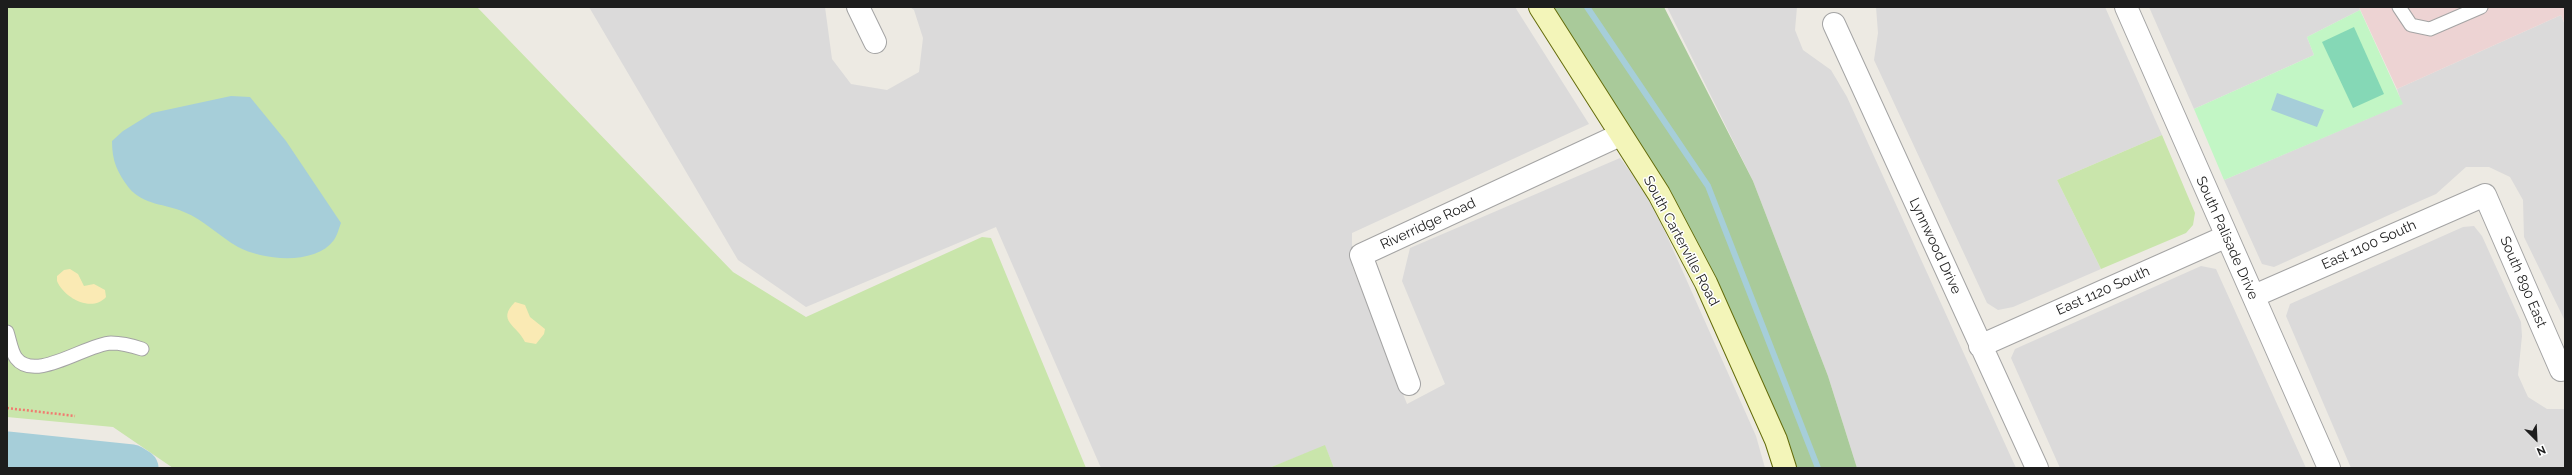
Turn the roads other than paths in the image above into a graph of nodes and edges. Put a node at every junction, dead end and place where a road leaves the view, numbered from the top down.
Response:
1 (858, 7) edge
2 (1540, 7) edge
3 (2126, 7) edge
4 (2399, 7) edge
5 (2481, 7) edge
6 (1834, 24) dead end
7 (876, 42) dead end
8 (1620, 135) junction
9 (2485, 195) joint
10 (2225, 237) junction
11 (2254, 296) junction
12 (7, 332) edge
13 (1980, 346) junction
14 (142, 349) dead end
15 (2561, 370) dead end
16 (1409, 384) dead end
17 (1785, 468) edge
18 (2037, 468) edge
19 (2329, 468) edge

1 - 7 street
2 - 8 street, South Carterville Road
3 - 10 street, South Palisade Drive
4 - 5 lane
6 - 13 street, Lynnwood Drive
8 - 16 street, Riverridge Road
8 - 17 street, South Carterville Road
9 - 11 street, East 1100 South
9 - 15 street, South 890 East
10 - 11 street, South Palisade Drive
10 - 13 street, East 1120 South
11 - 19 street, South Palisade Drive
12 - 14 lane
13 - 18 street, Lynnwood Drive

